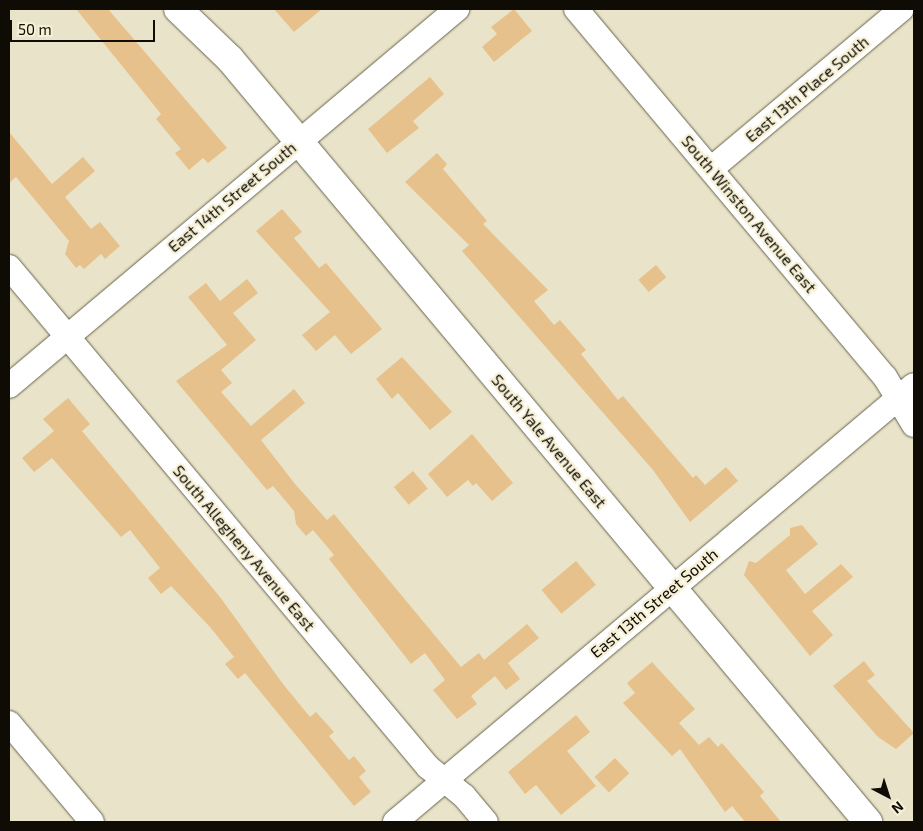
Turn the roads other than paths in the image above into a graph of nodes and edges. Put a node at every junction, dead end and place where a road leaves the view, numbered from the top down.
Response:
1 (178, 9) edge
2 (195, 9) edge
3 (457, 9) edge
4 (576, 9) edge
5 (902, 9) edge
6 (230, 59) junction
7 (299, 141) junction
8 (711, 169) junction
9 (9, 267) edge
10 (67, 336) junction
11 (9, 386) edge
12 (906, 392) edge
13 (914, 425) edge
14 (672, 588) junction
15 (9, 722) edge
16 (444, 780) junction
17 (92, 822) edge
18 (395, 822) edge
19 (486, 822) edge
20 (868, 822) edge

1 - 6 main road, South Yale Avenue East
2 - 6 main road, South Yale Avenue East
3 - 7 street, East 14th Street South
4 - 8 street, South Winston Avenue East
5 - 8 street, East 13th Place South
6 - 7 main road, South Yale Avenue East
7 - 10 street, East 14th Street South
7 - 14 main road, South Yale Avenue East
8 - 12 street, South Winston Avenue East
9 - 10 street, South Allegheny Avenue East
10 - 11 street, East 14th Street South
10 - 16 street, South Allegheny Avenue East
12 - 13 street, South Winston Avenue East
12 - 14 street, East 13th Street South
14 - 16 street, East 13th Street South
14 - 20 main road, South Yale Avenue East
15 - 17 street
16 - 18 street, East 13th Street South
16 - 19 street, South Allegheny Avenue East

